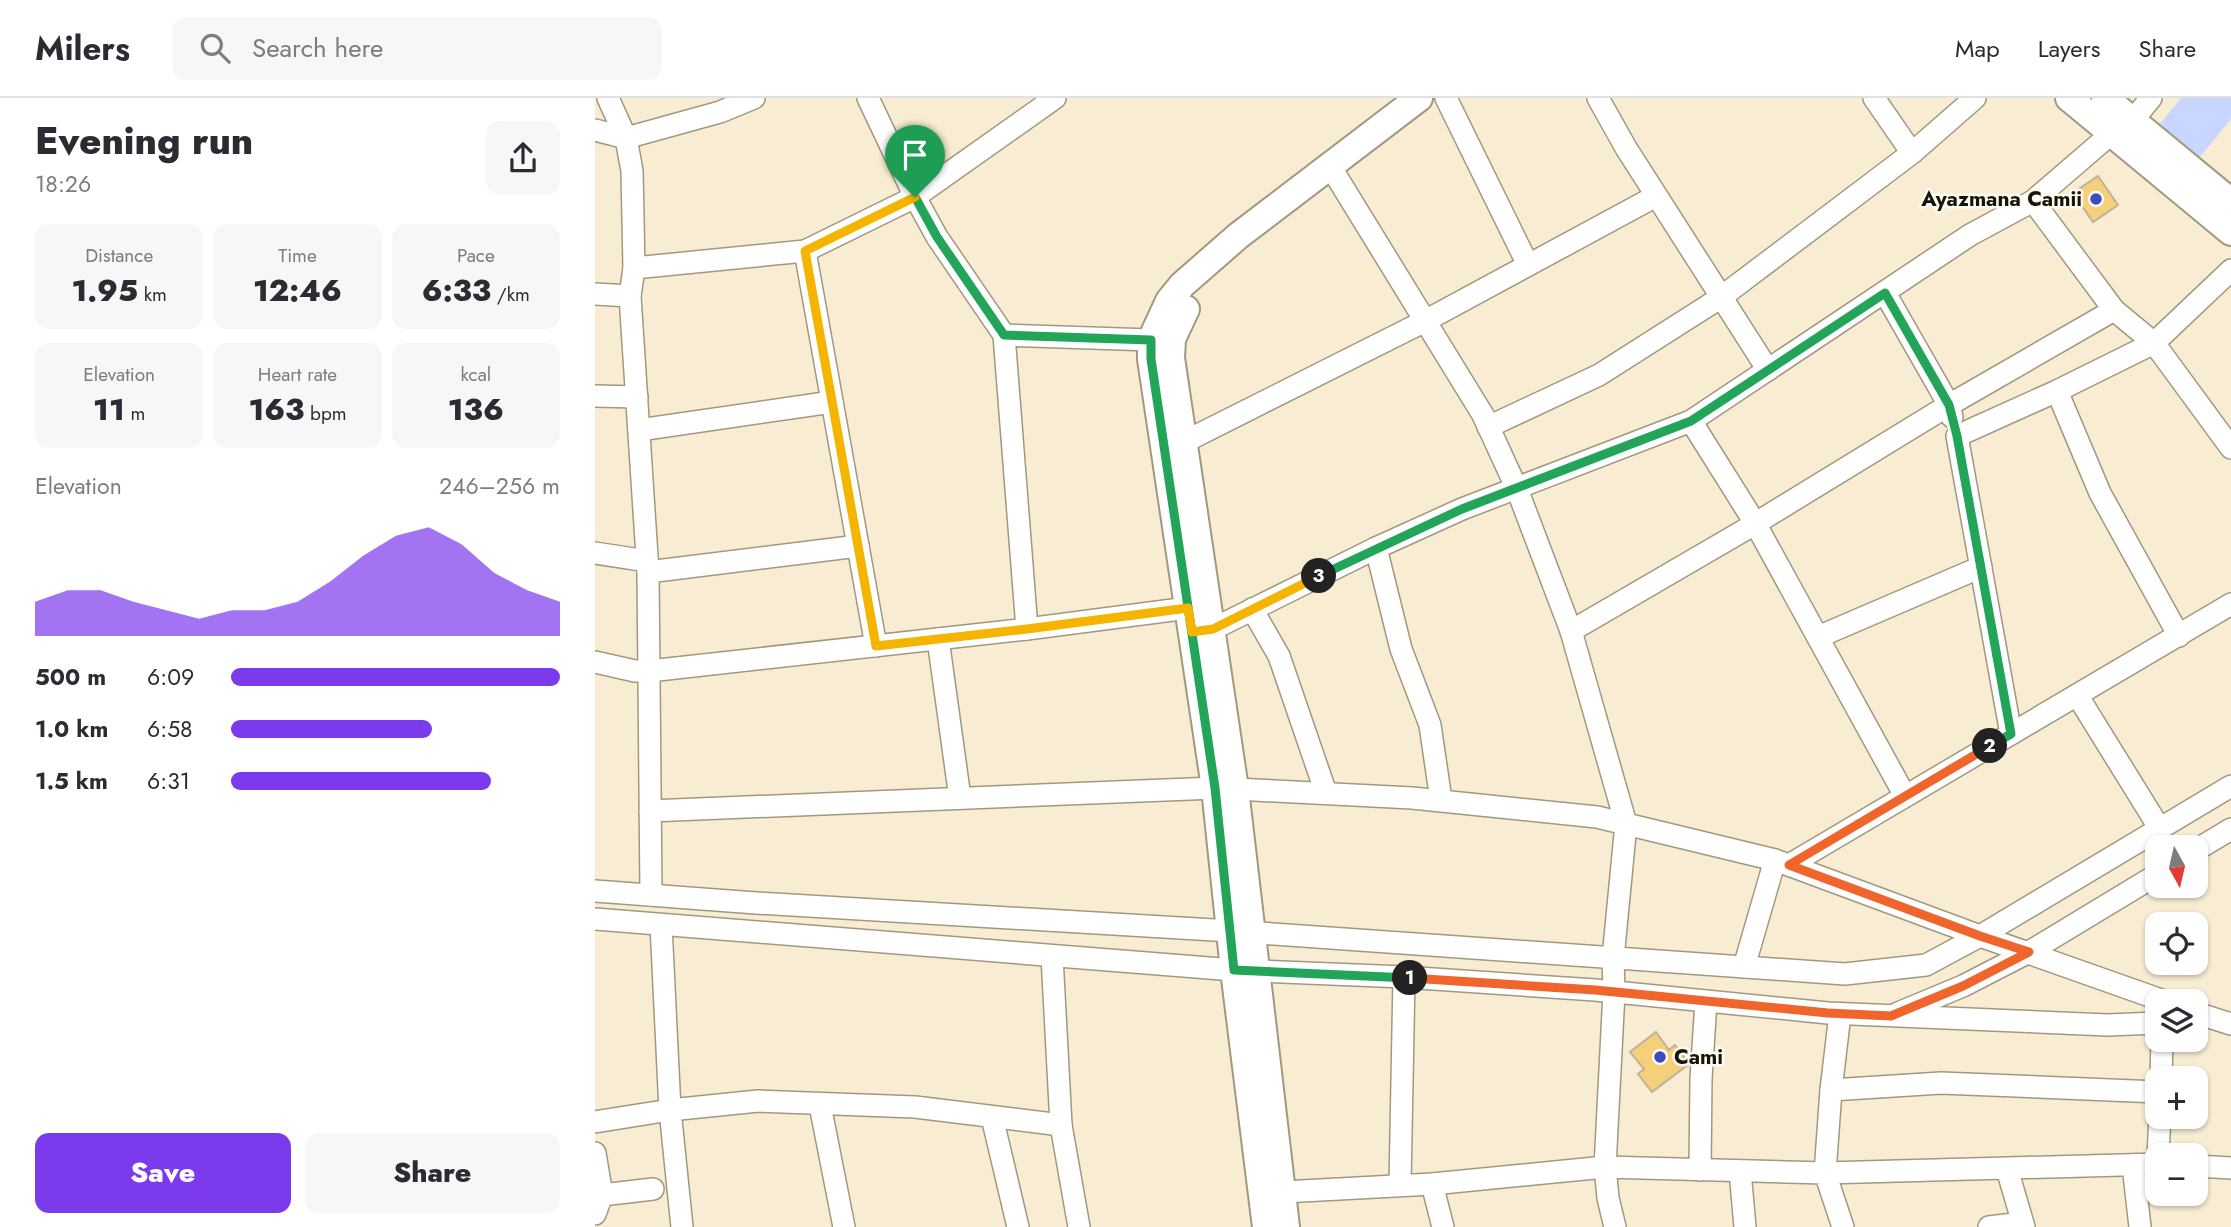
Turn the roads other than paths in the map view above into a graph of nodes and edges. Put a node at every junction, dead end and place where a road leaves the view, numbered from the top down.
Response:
1 (608, 98) edge
2 (754, 98) edge
3 (867, 98) edge
4 (1055, 98) edge
5 (1446, 98) edge
6 (1598, 98) edge
7 (1874, 98) edge
8 (1975, 98) edge
9 (2151, 98) edge
10 (1404, 102) edge
11 (2090, 102) edge
12 (2122, 127) junction
13 (595, 130) edge
14 (626, 138) junction
15 (1912, 153) junction
16 (1330, 166) junction
17 (1656, 196) junction
18 (915, 197) junction
19 (2033, 201) junction
20 (2231, 202) edge
21 (2231, 232) edge
22 (1238, 236) junction
23 (805, 251) junction
24 (1528, 265) junction
25 (634, 268) junction
26 (2231, 270) edge
27 (1885, 293) junction
28 (595, 294) edge
29 (630, 296) junction
30 (1720, 298) junction
31 (2114, 310) junction
32 (1425, 321) junction
33 (1004, 335) junction
34 (1151, 340) junction
35 (2154, 342) junction
36 (1768, 370) junction
37 (2057, 391) junction
38 (595, 396) edge
39 (637, 397) junction
40 (832, 402) junction
41 (1949, 405) junction
42 (1691, 421) junction
43 (1488, 427) junction
44 (639, 430) junction
45 (1957, 436) junction
46 (1184, 442) junction
47 (2231, 447) edge
48 (1517, 489) junction
49 (1755, 523) junction
50 (858, 546) junction
51 (1376, 548) junction
52 (595, 554) edge
53 (647, 567) junction
54 (1981, 567) junction
55 (2231, 604) edge
56 (1252, 609) junction
57 (1198, 623) junction
58 (1027, 629) junction
59 (1571, 631) junction
60 (2179, 636) junction
61 (1818, 637) junction
62 (938, 639) junction
63 (876, 646) junction
64 (595, 662) edge
65 (649, 671) junction
66 (2077, 695) junction
67 (2011, 734) junction
68 (2231, 786) edge
69 (1225, 789) junction
70 (1326, 793) junction
71 (1905, 796) junction
72 (960, 798) junction
73 (1441, 800) junction
74 (650, 811) junction
75 (1626, 824) junction
76 (2160, 829) junction
77 (2231, 829) edge
78 (2209, 842) edge
79 (1782, 862) junction
80 (2145, 882) edge
81 (595, 891) edge
82 (651, 895) junction
83 (595, 919) edge
84 (661, 925) junction
85 (1242, 932) junction
86 (1980, 936) junction
87 (2029, 952) junction
88 (1052, 956) junction
89 (1613, 958) junction
90 (1744, 967) junction
91 (1245, 970) junction
92 (1403, 977) junction
93 (1614, 992) junction
94 (2145, 994) edge
95 (1706, 1001) junction
96 (1840, 1014) junction
97 (1891, 1016) junction
98 (2145, 1024) edge
99 (1831, 1090) junction
100 (2145, 1091) edge
101 (820, 1105) junction
102 (670, 1110) junction
103 (992, 1117) junction
104 (595, 1122) edge
105 (1061, 1125) junction
106 (595, 1153) edge
107 (2133, 1165) junction
108 (2145, 1165) edge
109 (1605, 1167) junction
110 (2208, 1167) edge
111 (2231, 1168) edge
112 (2007, 1169) junction
113 (1700, 1170) junction
114 (1740, 1171) junction
115 (1825, 1173) junction
116 (1432, 1184) junction
117 (1400, 1185) junction
118 (653, 1189) dead end
119 (1283, 1192) junction
120 (599, 1205) edge
121 (2023, 1225) edge
122 (682, 1227) edge
123 (844, 1227) edge
124 (1018, 1227) edge
125 (1079, 1227) edge
126 (1266, 1227) edge
127 (1286, 1227) edge
128 (1443, 1227) edge
129 (1615, 1227) edge
130 (1745, 1227) edge
131 (1843, 1227) edge
132 (1989, 1227) edge
133 (2140, 1227) edge

1 - 14 street
2 - 14 street
3 - 18 street
4 - 18 street
5 - 24 street
6 - 17 street
7 - 15 street
8 - 15 street
9 - 12 street
10 - 16 main road
11 - 12 main road
12 - 19 street
12 - 20 main road
12 - 21 main road
13 - 14 street
14 - 25 street
15 - 30 street
16 - 22 main road
16 - 32 street
17 - 24 street
17 - 30 street
18 - 23 street
18 - 33 street
19 - 27 street
19 - 31 street
22 - 34 main road
22 - 46 main road
23 - 25 street
23 - 40 street
24 - 32 street
25 - 29 street
26 - 35 street
27 - 36 street
27 - 41 street
28 - 29 street
29 - 39 street
30 - 36 street
30 - 43 street
31 - 35 street
31 - 41 street
32 - 43 street
32 - 46 street
33 - 34 street
33 - 58 street
34 - 57 main road
35 - 37 street
35 - 47 street
36 - 42 street
37 - 45 street
37 - 60 street
38 - 39 street
39 - 44 street
40 - 44 street
40 - 50 street
41 - 45 street
41 - 49 street
42 - 48 street
42 - 49 street
43 - 48 street
44 - 53 street
45 - 54 street
46 - 57 main road
48 - 51 street
48 - 59 street
49 - 59 street
49 - 61 street
50 - 53 street
50 - 63 street
51 - 56 street
51 - 73 street
52 - 53 street
53 - 65 street
54 - 61 street
54 - 67 street
55 - 60 street
56 - 57 street
56 - 70 street
57 - 58 street
57 - 69 main road
58 - 62 street
59 - 75 street
60 - 66 street
61 - 71 street
62 - 63 street
62 - 72 street
63 - 65 street
64 - 65 street
65 - 74 street
66 - 67 street
66 - 76 street
67 - 71 street
68 - 76 street
69 - 70 street
69 - 72 street
69 - 85 main road
70 - 73 street
71 - 79 street
72 - 74 street
73 - 75 street
74 - 82 street
75 - 79 street
75 - 89 street
76 - 86 street
77 - 78 street
79 - 86 street
79 - 90 street
80 - 87 street
81 - 82 street
82 - 85 street
83 - 84 street
84 - 88 street
84 - 102 street
85 - 89 street
85 - 91 main road
86 - 87 street
86 - 90 street
87 - 94 street
87 - 97 street
88 - 91 street
88 - 105 street
89 - 90 street
89 - 93 street
91 - 92 street
91 - 119 main road
91 - 126 main road
92 - 93 street
92 - 117 street
93 - 95 street
93 - 109 street
95 - 96 street
95 - 113 street
96 - 97 street
96 - 99 street
97 - 98 street
99 - 100 street
99 - 115 street
101 - 102 street
101 - 103 street
101 - 123 street
102 - 104 street
102 - 122 street
103 - 105 street
103 - 124 street
105 - 125 street
106 - 120 street
107 - 108 street
107 - 112 street
107 - 133 street
109 - 113 street
109 - 116 street
109 - 129 street
110 - 111 street
112 - 115 street
112 - 121 street
113 - 114 street
114 - 115 street
114 - 130 street
115 - 131 street
116 - 117 street
116 - 128 street
117 - 119 street
118 - 120 street
119 - 127 main road
121 - 132 street

